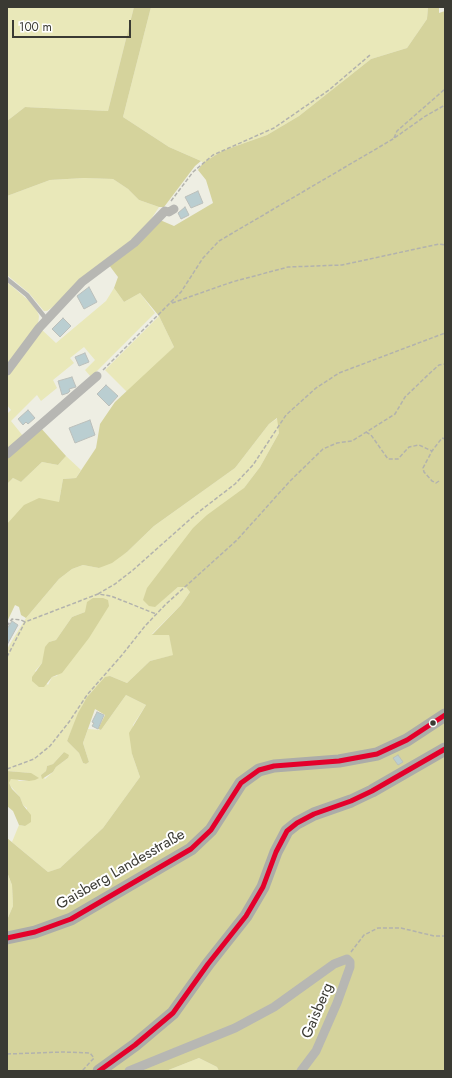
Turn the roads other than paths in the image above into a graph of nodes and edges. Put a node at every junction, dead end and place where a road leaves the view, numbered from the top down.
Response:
1 (170, 210) road end
2 (7, 279) edge
3 (47, 320) junction
4 (7, 371) edge
5 (97, 376) road end
6 (7, 454) edge
7 (445, 715) edge
8 (445, 749) edge
9 (7, 938) edge
10 (99, 1071) edge
11 (129, 1071) edge
12 (302, 1071) edge

1 - 3 street
2 - 3 lane
3 - 4 street
5 - 6 street
7 - 9 main road, Gaisberg Landesstraße
8 - 10 main road
11 - 12 street, Gaisberg

